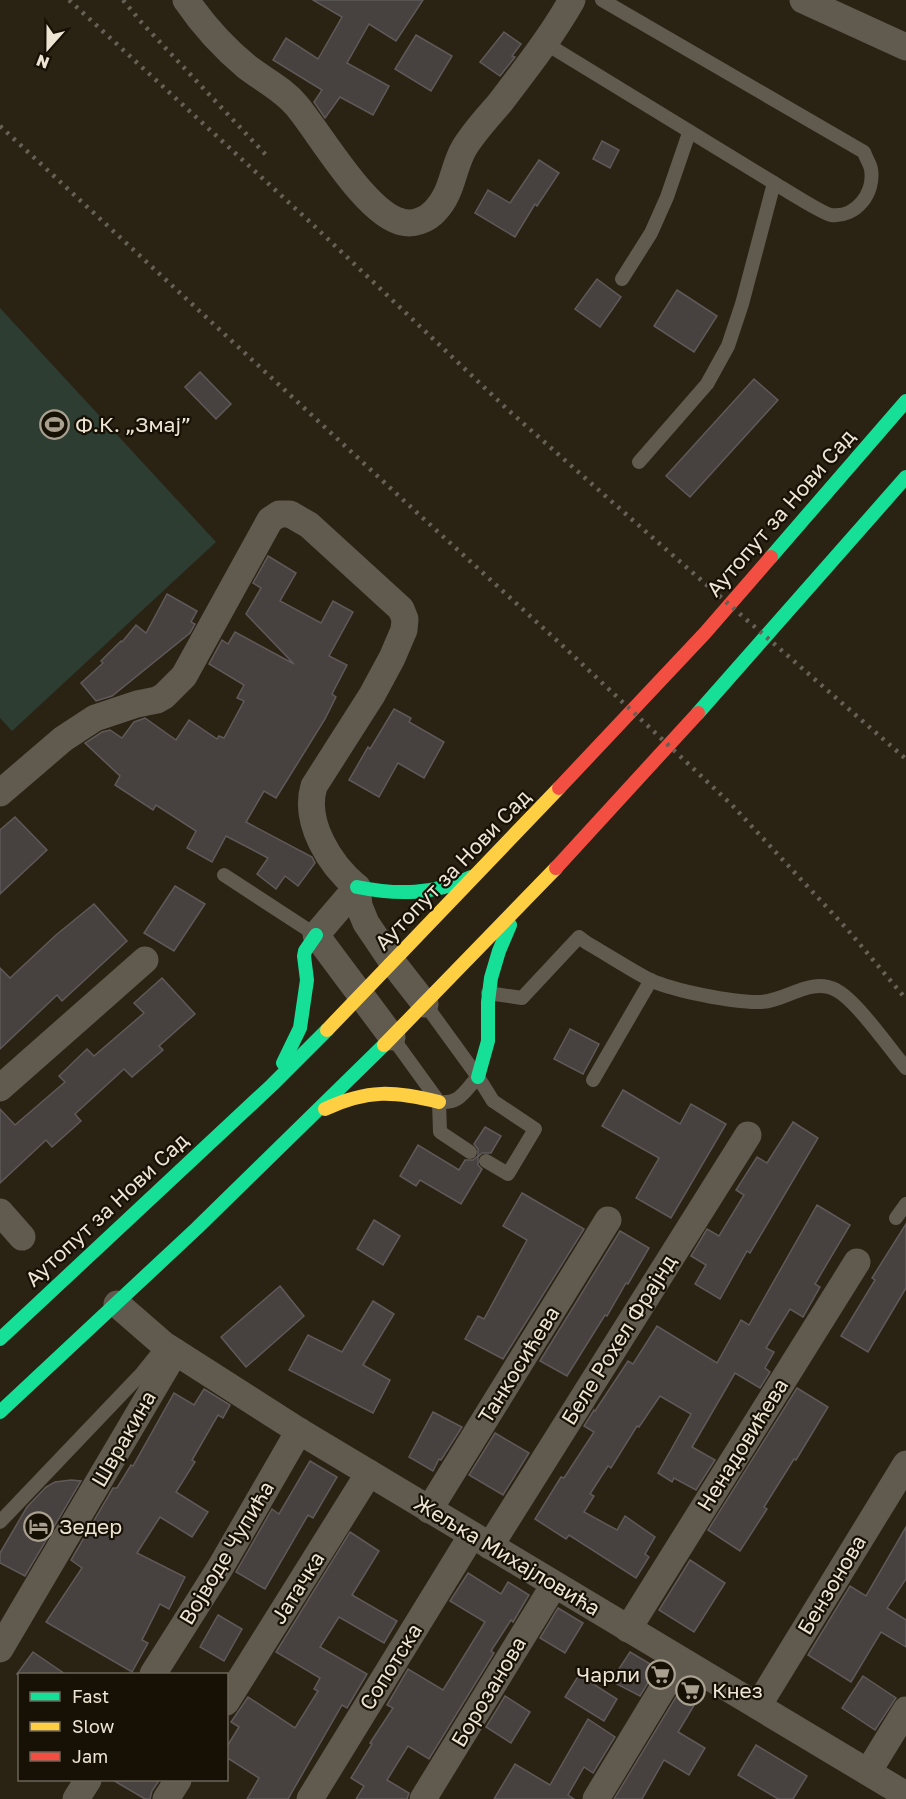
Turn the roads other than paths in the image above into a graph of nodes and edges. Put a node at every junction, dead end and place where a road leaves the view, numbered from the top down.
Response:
1 (186, 0) edge
2 (572, 0) edge
3 (602, 0) edge
4 (803, 0) edge
5 (545, 43) junction
6 (904, 47) edge
7 (689, 133) junction
8 (774, 183) junction
9 (622, 279) dead end
10 (906, 401) edge
11 (639, 462) dead end
12 (906, 477) edge
13 (0, 793) edge
14 (224, 874) dead end
15 (478, 874) junction
16 (357, 887) junction
17 (516, 910) junction
18 (316, 935) junction
19 (145, 960) dead end
20 (393, 963) junction
21 (651, 980) junction
22 (488, 993) junction
23 (361, 996) junction
24 (425, 1004) junction
25 (392, 1037) junction
26 (906, 1068) edge
27 (478, 1077) junction
28 (593, 1080) dead end
29 (272, 1085) junction
30 (0, 1088) edge
31 (438, 1102) junction
32 (313, 1116) junction
33 (748, 1135) dead end
34 (470, 1152) dead end
35 (486, 1161) dead end
36 (906, 1204) edge
37 (0, 1212) edge
38 (896, 1218) dead end
39 (608, 1220) dead end
40 (22, 1237) dead end
41 (857, 1262) dead end
42 (117, 1304) junction
43 (0, 1339) edge
44 (169, 1348) junction
45 (0, 1412) edge
46 (299, 1431) junction
47 (906, 1464) edge
48 (369, 1473) junction
49 (429, 1510) junction
50 (0, 1522) edge
51 (481, 1541) junction
52 (554, 1585) junction
53 (628, 1629) junction
54 (0, 1649) edge
55 (680, 1660) junction
56 (154, 1673) edge
57 (228, 1699) edge
58 (758, 1706) junction
59 (906, 1710) edge
60 (868, 1772) junction
61 (87, 1781) edge
62 (177, 1781) edge
63 (906, 1795) edge
64 (76, 1799) edge
65 (166, 1799) edge
66 (310, 1799) edge
67 (423, 1799) edge
68 (596, 1799) edge

1 - 5 street
2 - 5 street
3 - 8 lane
4 - 6 street
5 - 7 lane
7 - 8 lane
7 - 9 lane
8 - 11 lane
10 - 15 main road, Аутопут за Нови Сад
12 - 17 main road
13 - 16 street
14 - 18 lane
15 - 16 main road
15 - 20 main road, Аутопут за Нови Сад
16 - 18 street
16 - 20 street
17 - 22 main road
17 - 24 main road
18 - 23 street
18 - 29 main road
19 - 30 street
20 - 23 main road, Аутопут за Нови Сад
20 - 24 street
21 - 22 lane
21 - 26 lane
21 - 28 lane
22 - 27 main road
23 - 25 street
23 - 29 main road, Аутопут за Нови Сад
24 - 25 main road
24 - 27 lane
25 - 31 lane
25 - 32 main road
27 - 31 lane
27 - 35 lane
29 - 43 main road, Аутопут за Нови Сад
31 - 32 main road
31 - 34 lane
32 - 42 main road
33 - 51 street, Беле Рохел Фрајнд
36 - 38 lane
37 - 40 street
39 - 49 street, Танкосићева
41 - 53 street, Ненадовићева
42 - 44 street, Жељка Михајловића
42 - 45 main road
44 - 46 street, Жељка Михајловића
44 - 50 lane
44 - 54 street, Швракина
46 - 48 street, Жељка Михајловића
46 - 56 street, Војводе Чупића
47 - 58 street, Бензонова
48 - 49 street, Жељка Михајловића
48 - 57 street, Јатачка
49 - 51 street, Жељка Михајловића
51 - 52 street, Жељка Михајловића
51 - 66 street, Сопотска
52 - 53 street, Жељка Михајловића
52 - 67 street, Борозанова
53 - 55 street, Жељка Михајловића
55 - 58 street, Жељка Михајловића
55 - 68 street
58 - 60 street, Жељка Михајловића
59 - 60 street
60 - 63 street, Жељка Михајловића
61 - 64 street
62 - 65 street

